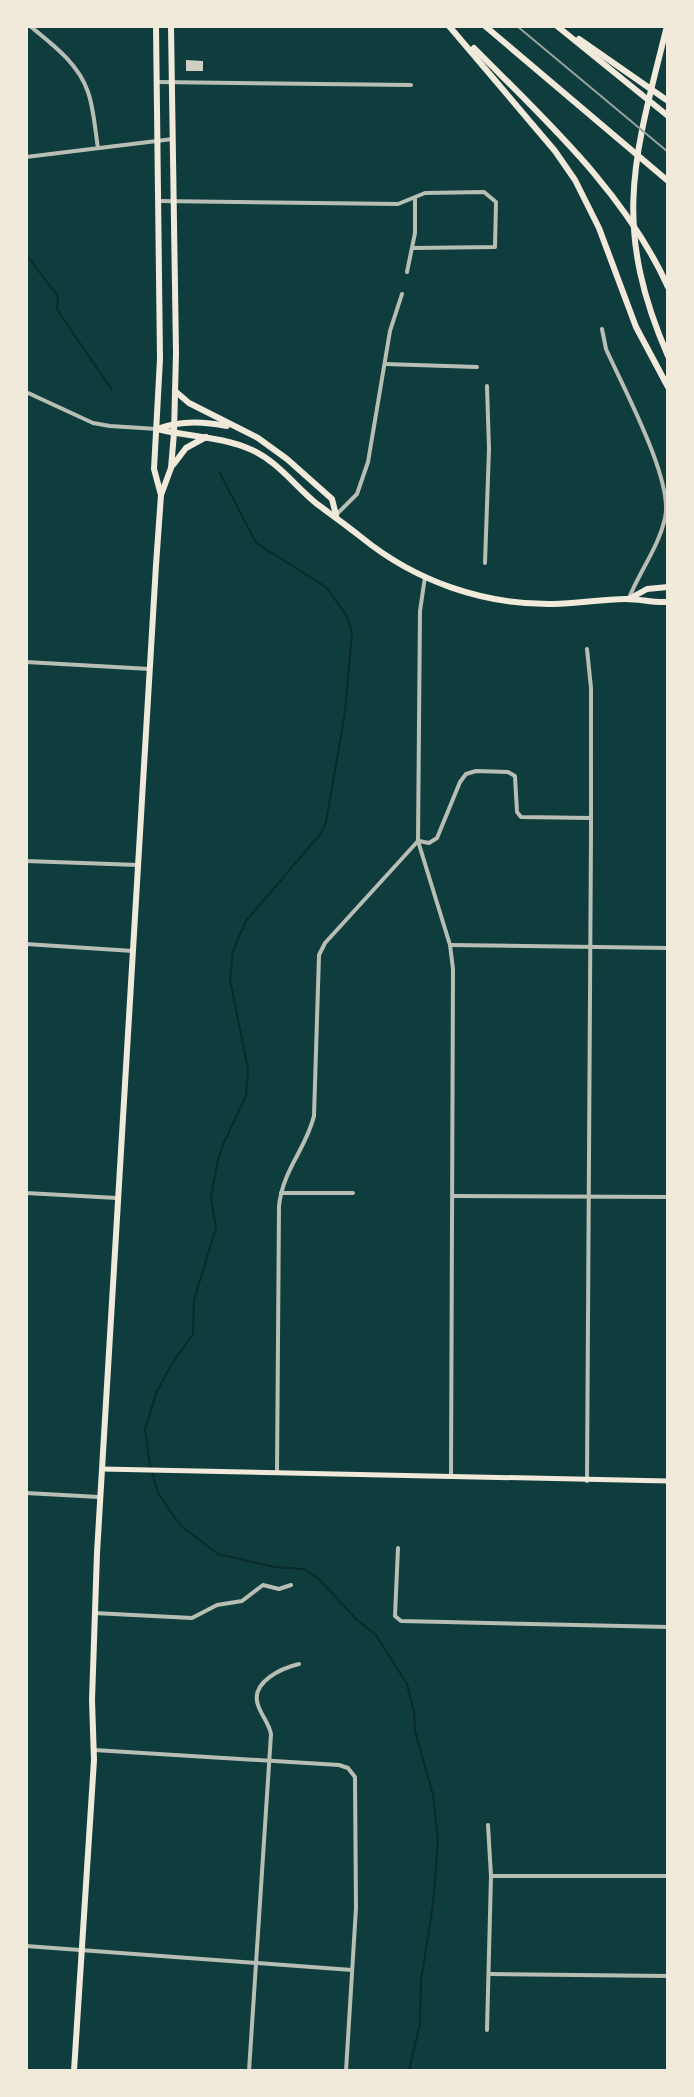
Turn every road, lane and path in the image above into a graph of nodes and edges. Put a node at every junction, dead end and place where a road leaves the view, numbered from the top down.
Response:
1 (30, 26) edge
2 (156, 26) edge
3 (171, 26) edge
4 (450, 26) edge
5 (485, 26) edge
6 (559, 26) edge
7 (667, 26) edge
8 (157, 82) junction
9 (172, 82) junction
10 (411, 85) dead end
11 (668, 101) edge
12 (668, 116) edge
13 (173, 139) junction
14 (157, 140) junction
15 (98, 149) junction
16 (26, 157) edge
17 (668, 181) edge
18 (415, 199) junction
19 (158, 201) junction
20 (173, 202) junction
21 (413, 248) junction
22 (407, 272) dead end
23 (668, 287) edge
24 (402, 294) dead end
25 (602, 329) dead end
26 (666, 350) edge
27 (385, 364) junction
28 (477, 367) dead end
29 (487, 386) dead end
30 (668, 387) edge
31 (175, 391) junction
32 (26, 392) edge
33 (174, 422) junction
34 (235, 427) junction
35 (157, 429) junction
36 (174, 433) junction
37 (206, 437) junction
38 (171, 468) junction
39 (161, 495) junction
40 (336, 515) junction
41 (485, 563) dead end
42 (425, 577) junction
43 (668, 587) edge
44 (629, 599) junction
45 (668, 602) edge
46 (587, 649) dead end
47 (26, 662) edge
48 (150, 669) junction
49 (591, 818) junction
50 (418, 841) junction
51 (26, 861) edge
52 (138, 865) junction
53 (26, 944) edge
54 (450, 945) junction
55 (589, 947) junction
56 (668, 948) edge
57 (133, 951) junction
58 (26, 1193) edge
59 (281, 1193) junction
60 (353, 1193) dead end
61 (453, 1196) junction
62 (589, 1197) junction
63 (668, 1197) edge
64 (117, 1198) junction
65 (102, 1469) junction
66 (277, 1472) junction
67 (451, 1476) junction
68 (587, 1481) junction
69 (668, 1481) edge
70 (26, 1493) edge
71 (100, 1497) junction
72 (398, 1548) dead end
73 (291, 1585) dead end
74 (94, 1613) junction
75 (668, 1627) edge
76 (299, 1664) dead end
77 (94, 1750) junction
78 (268, 1760) junction
79 (488, 1825) dead end
80 (491, 1876) junction
81 (668, 1876) edge
82 (26, 1946) edge
83 (82, 1951) junction
84 (257, 1964) junction
85 (352, 1970) junction
86 (490, 1974) junction
87 (668, 1976) edge
88 (487, 2030) dead end
89 (74, 2071) edge
90 (249, 2071) edge
91 (346, 2071) edge

1 - 15 street
2 - 8 main road
3 - 9 main road
4 - 23 main road
4 - 30 main road
5 - 17 main road
6 - 11 main road
6 - 12 main road
7 - 26 main road
8 - 9 street
8 - 14 main road
9 - 10 street
9 - 13 main road
13 - 14 street
13 - 20 main road
14 - 15 street
14 - 19 main road
15 - 16 street
18 - 20 street
18 - 21 street
18 - 21 street
19 - 20 street
19 - 35 main road
20 - 31 main road
21 - 22 street
24 - 27 street
25 - 44 street
27 - 28 street
27 - 40 street
29 - 41 street
31 - 33 main road
31 - 34 main road
32 - 35 street
33 - 34 main road
33 - 35 main road
33 - 36 main road
34 - 40 main road
35 - 36 main road
35 - 39 main road
36 - 37 main road
36 - 38 main road
37 - 38 main road
37 - 40 main road
38 - 39 main road
39 - 48 main road
40 - 42 main road
42 - 44 main road
42 - 50 street
43 - 44 main road
44 - 45 main road
46 - 49 street
47 - 48 street
48 - 52 main road
49 - 50 street
49 - 55 street
50 - 54 street
50 - 59 street
51 - 52 street
52 - 57 main road
53 - 57 street
54 - 55 street
54 - 61 street
55 - 56 street
55 - 62 street
57 - 64 main road
58 - 64 street
59 - 60 street
59 - 66 street
61 - 62 street
61 - 67 street
62 - 63 street
62 - 68 street
64 - 65 main road
65 - 66 main road
65 - 71 main road
66 - 67 main road
67 - 68 main road
68 - 69 main road
70 - 71 street
71 - 74 main road
72 - 75 street
73 - 74 street
74 - 77 main road
76 - 78 street
77 - 78 street
77 - 83 main road
78 - 84 street
78 - 85 street
79 - 80 street
80 - 81 street
80 - 86 street
82 - 83 street
83 - 84 street
83 - 89 main road
84 - 85 street
84 - 90 street
85 - 91 street
86 - 87 street
86 - 88 street

